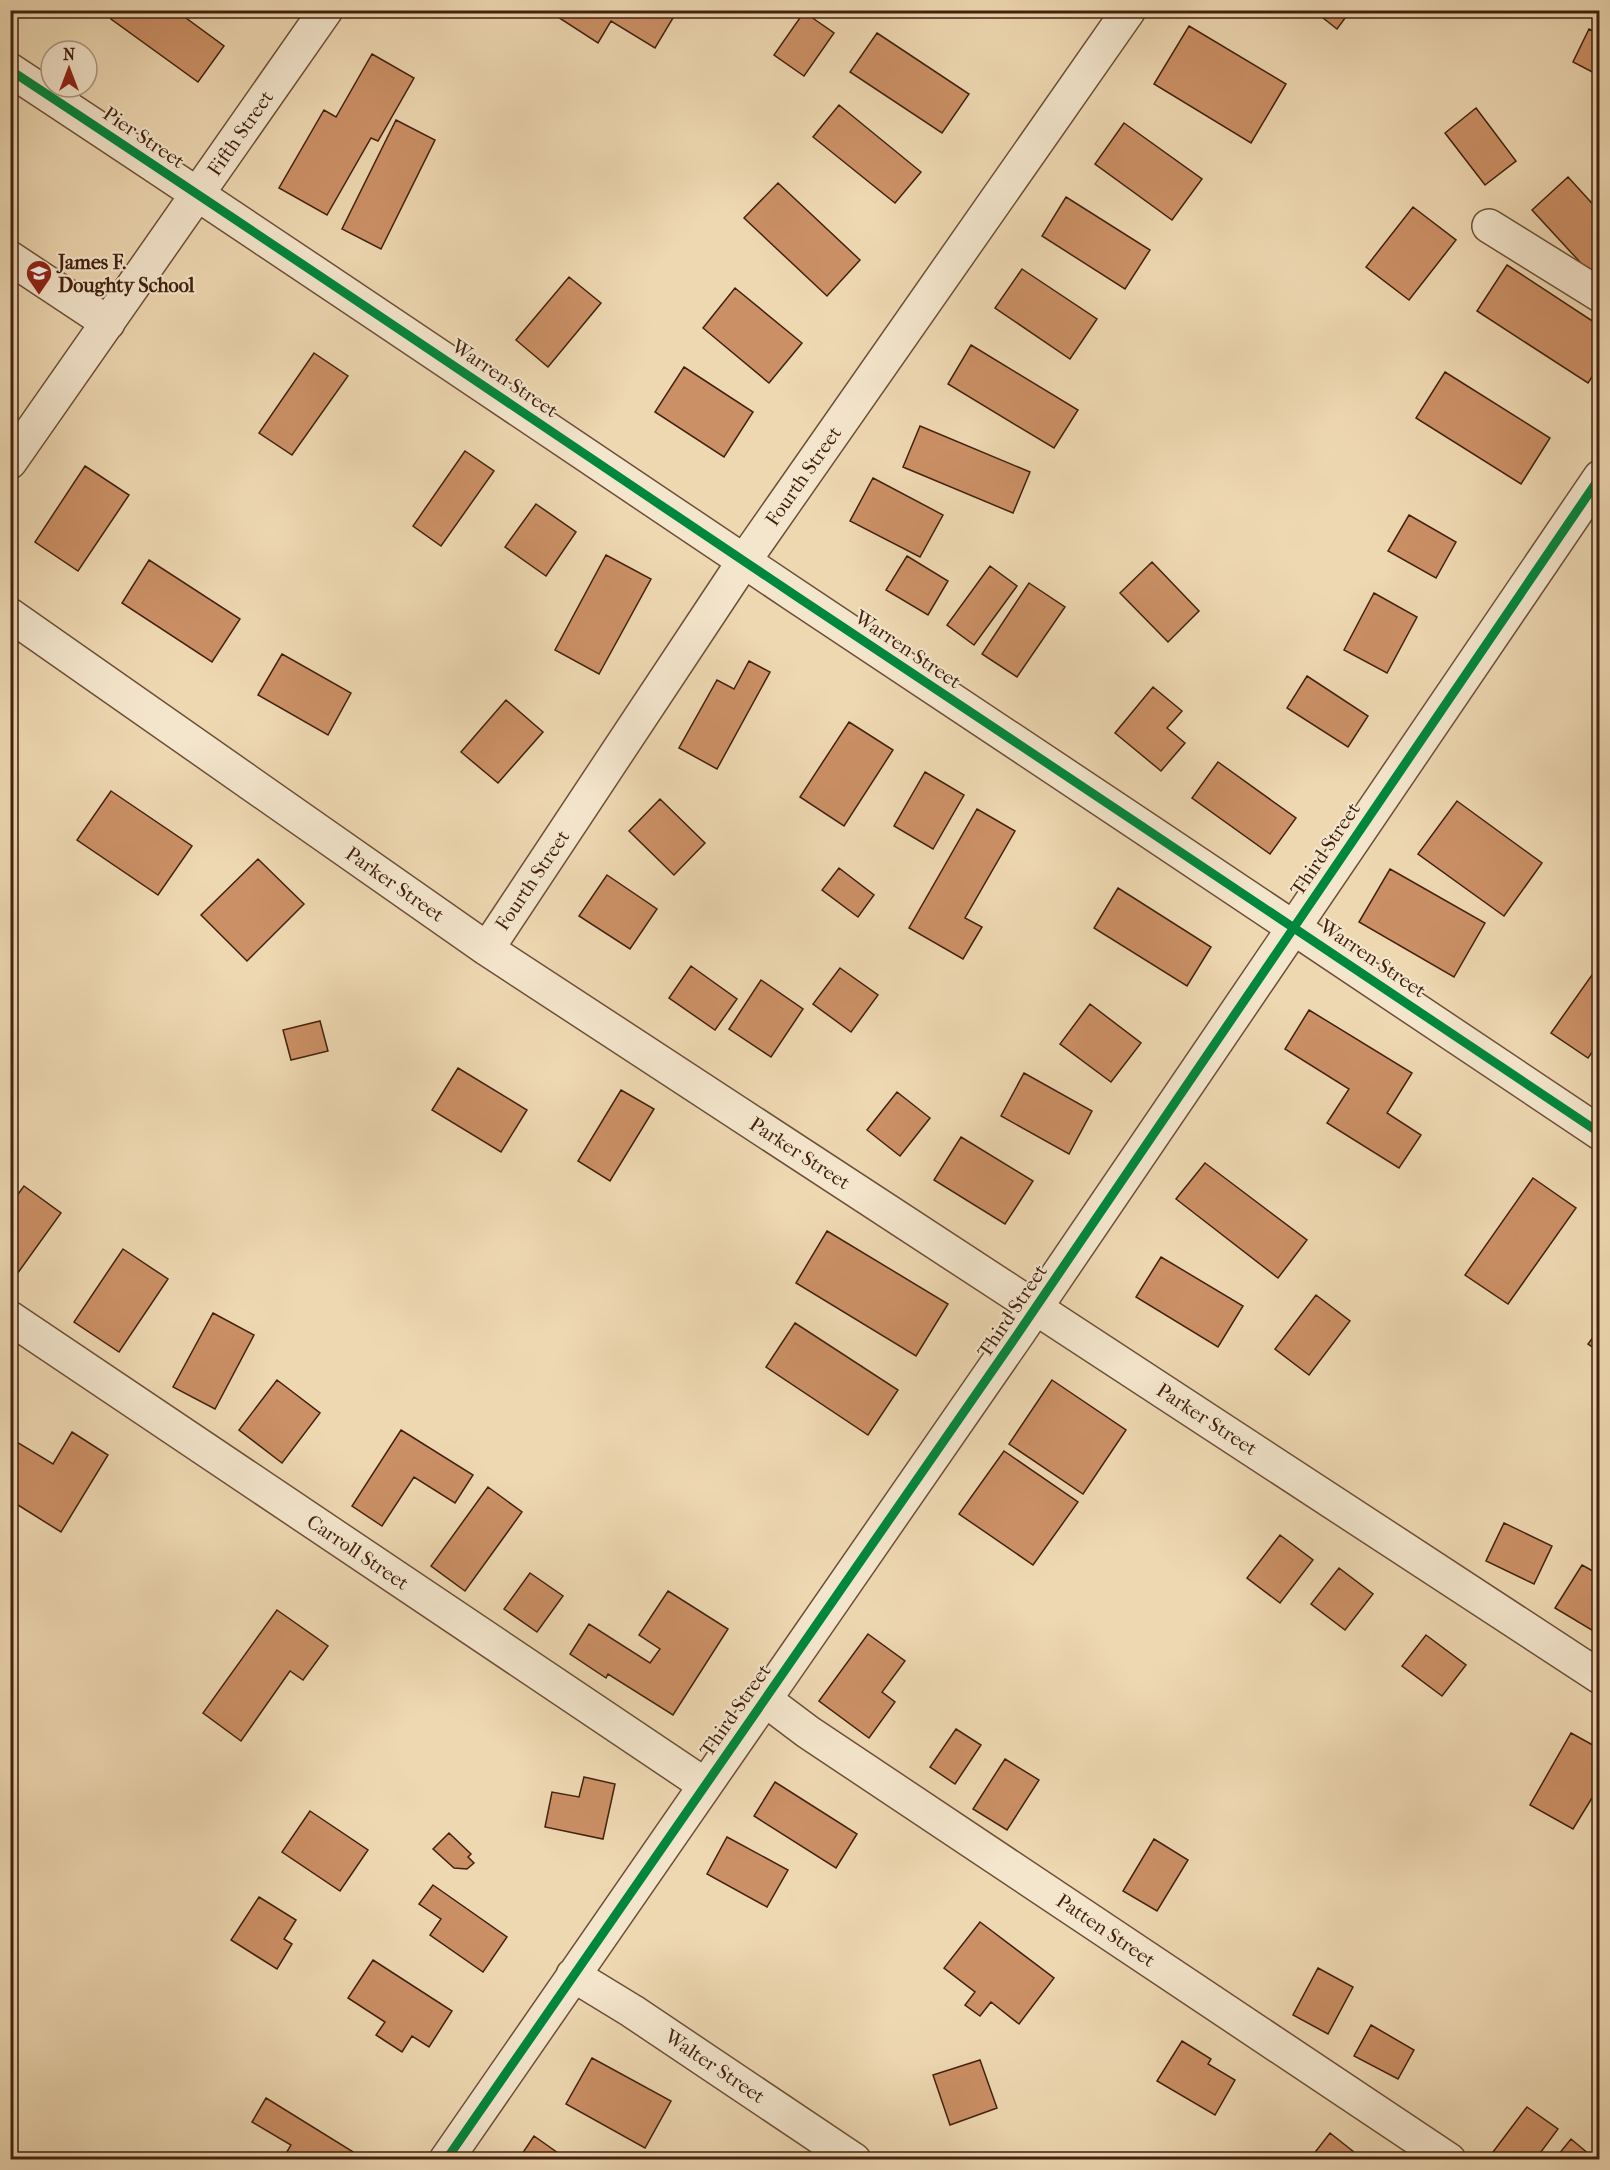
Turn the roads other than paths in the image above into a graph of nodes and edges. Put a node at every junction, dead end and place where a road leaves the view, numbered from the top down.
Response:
1 (326, 10) edge
2 (1129, 10) edge
3 (10, 70) edge
4 (198, 194) junction
5 (1489, 226) dead end
6 (10, 258) edge
7 (1599, 295) edge
8 (108, 323) junction
9 (10, 462) edge
10 (1599, 477) edge
11 (744, 561) junction
12 (10, 615) edge
13 (1293, 926) junction
14 (487, 949) junction
15 (1599, 1133) edge
16 (1036, 1307) junction
17 (10, 1318) edge
18 (1599, 1677) edge
19 (764, 1700) junction
20 (705, 1785) junction
21 (573, 1976) junction
22 (446, 2160) edge
23 (854, 2160) edge
24 (1449, 2160) edge

1 - 4 street, Fifth Street
2 - 11 street, Fourth Street
3 - 4 street, Pier Street
4 - 8 street, Fifth Street
4 - 11 street, Warren Street
5 - 7 street
6 - 8 street
8 - 9 street, Fifth Street
10 - 13 street, Third Street
11 - 13 street, Warren Street
11 - 14 street, Fourth Street
12 - 14 street, Parker Street
13 - 15 street, Warren Street
13 - 16 street, Third Street
14 - 16 street, Parker Street
16 - 18 street, Parker Street
16 - 19 street, Third Street
17 - 20 street, Carroll Street
19 - 20 street, Third Street
19 - 24 street, Patten Street
20 - 21 street, Third Street
21 - 22 street, Third Street
21 - 23 street, Walter Street

